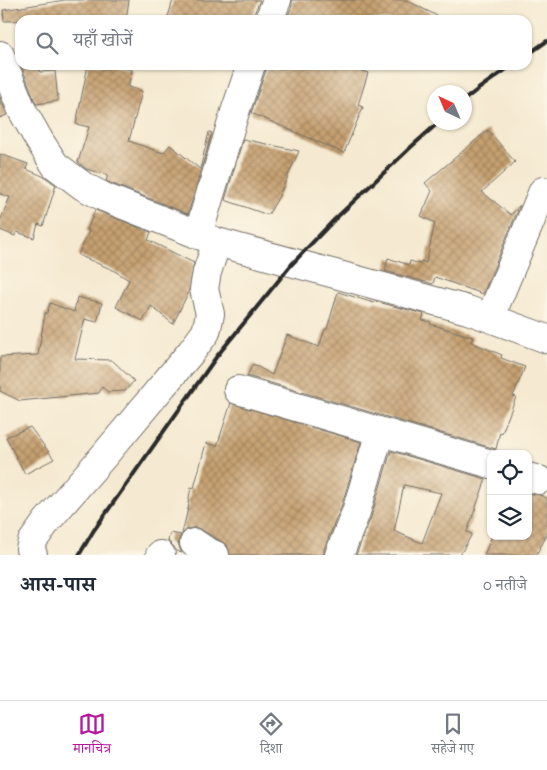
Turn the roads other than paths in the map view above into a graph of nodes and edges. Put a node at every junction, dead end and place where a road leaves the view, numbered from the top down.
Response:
1 (277, 0) edge
2 (271, 15) edge
3 (0, 55) edge
4 (249, 70) edge
5 (543, 191) dead end
6 (207, 239) junction
7 (490, 318) junction
8 (547, 339) edge
9 (238, 390) dead end
10 (380, 432) junction
11 (487, 463) edge
12 (33, 555) edge
13 (339, 555) edge

1 - 2 street
3 - 6 street
4 - 6 street
5 - 7 street
6 - 7 street
6 - 12 street
7 - 8 street
9 - 10 street
10 - 11 street
10 - 13 street

